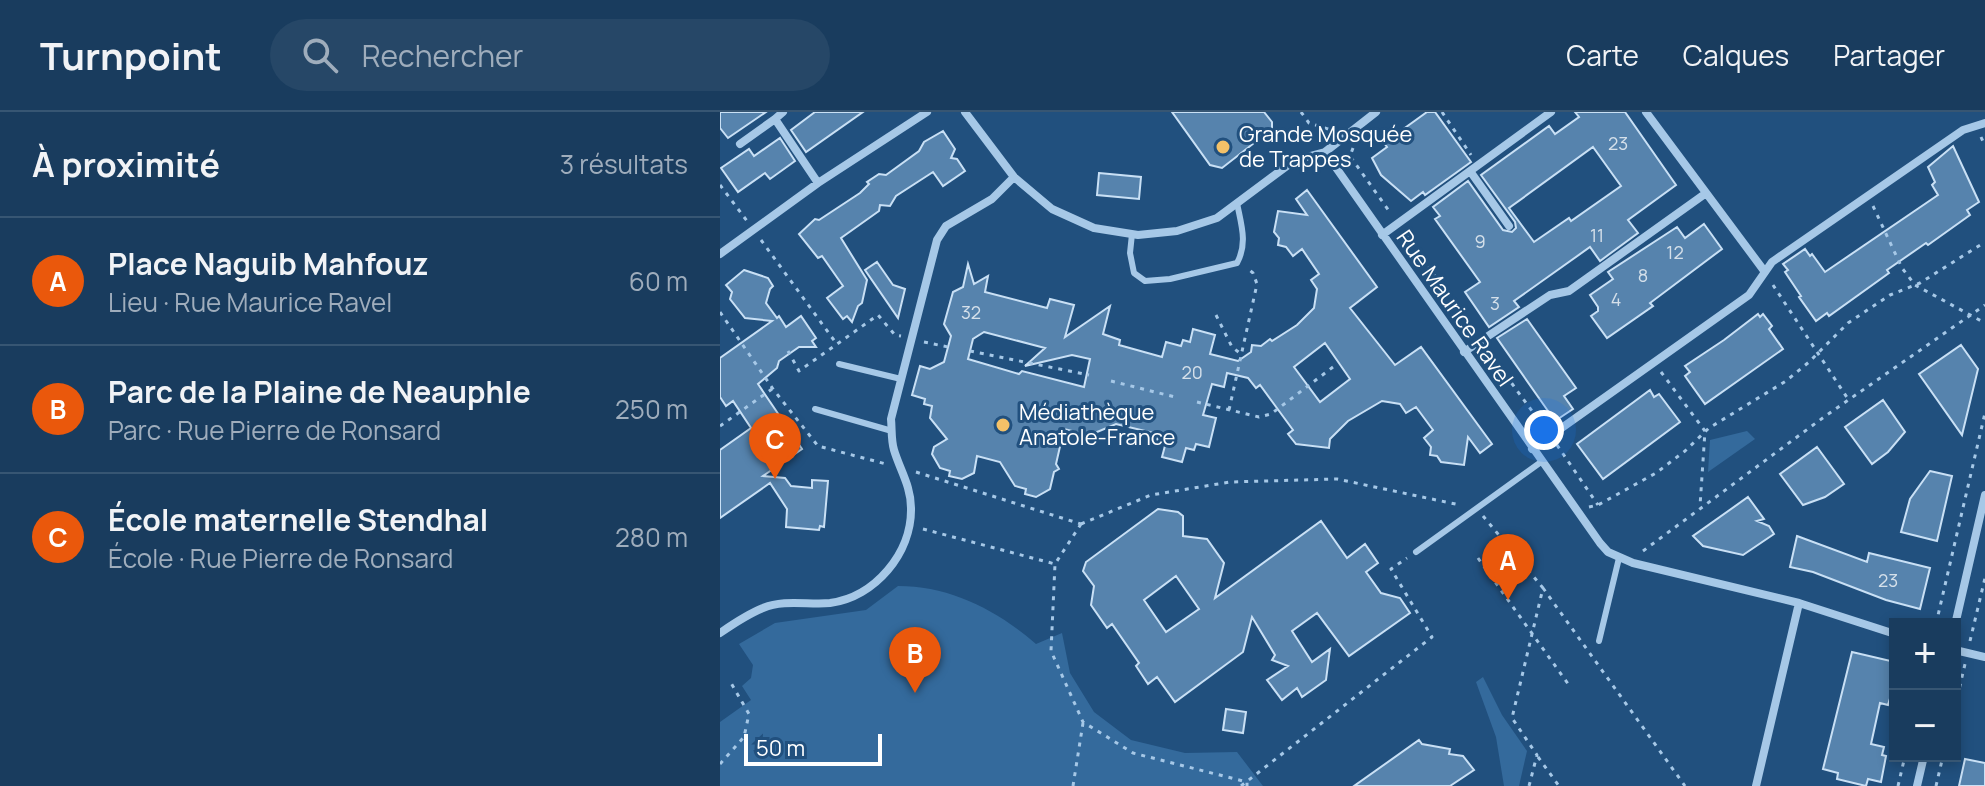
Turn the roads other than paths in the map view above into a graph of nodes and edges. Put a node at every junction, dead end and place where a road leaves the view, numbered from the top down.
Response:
1 (783, 112) edge
2 (927, 112) edge
3 (965, 112) edge
4 (1376, 112) edge
5 (1551, 112) edge
6 (1646, 112) edge
7 (775, 119) junction
8 (1985, 123) edge
9 (740, 144) dead end
10 (1325, 152) junction
11 (1474, 168) junction
12 (1014, 177) junction
13 (818, 183) junction
14 (1702, 196) dead end
15 (1237, 203) junction
16 (1509, 226) dead end
17 (1132, 234) junction
18 (1382, 235) junction
19 (720, 254) edge
20 (1765, 272) junction
21 (1464, 352) junction
22 (839, 364) dead end
23 (901, 379) junction
24 (815, 409) dead end
25 (892, 431) junction
26 (1532, 449) junction
27 (1541, 462) junction
28 (1985, 495) edge
29 (1416, 552) road end
30 (1619, 558) junction
31 (1799, 603) junction
32 (1957, 618) edge
33 (1889, 632) edge
34 (720, 633) edge
35 (1599, 641) dead end
36 (1961, 651) edge
37 (1985, 657) edge
38 (1923, 762) edge
39 (1756, 786) edge
40 (1917, 786) edge

1 - 7 street
2 - 13 street
3 - 12 street
4 - 10 street
5 - 11 street
6 - 20 street
7 - 9 street
7 - 13 street
8 - 20 street
10 - 15 street
10 - 18 street, Rue Maurice Ravel
11 - 16 street
11 - 18 street
12 - 17 street
12 - 23 street
13 - 19 street
14 - 21 street
15 - 17 street
15 - 17 lane
18 - 21 street, Rue Maurice Ravel
20 - 26 street
21 - 26 street, Rue Maurice Ravel
22 - 23 lane
23 - 25 street
24 - 25 lane
25 - 34 street
26 - 27 street, Rue Maurice Ravel
27 - 29 lane
27 - 30 street, Rue Maurice Ravel
28 - 32 street
30 - 31 street, Rue Maurice Ravel
30 - 35 lane
31 - 33 street, Rue Maurice Ravel
31 - 39 street
36 - 37 street
38 - 40 street

